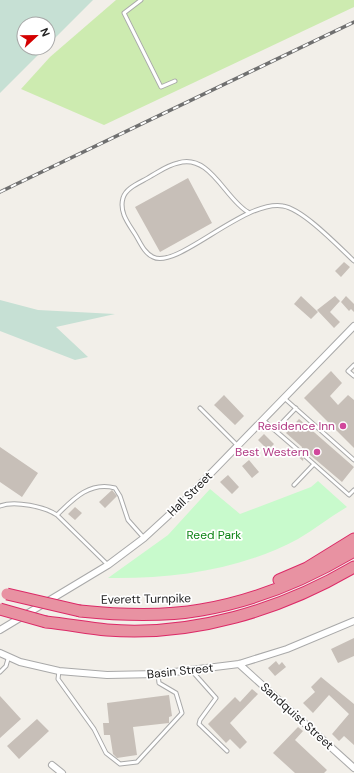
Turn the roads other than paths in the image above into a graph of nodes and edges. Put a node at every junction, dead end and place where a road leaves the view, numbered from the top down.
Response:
1 (141, 0) edge
2 (175, 81) dead end
3 (248, 212) junction
4 (354, 261) edge
5 (353, 330) edge
6 (354, 365) edge
7 (354, 376) edge
8 (284, 398) junction
9 (200, 408) dead end
10 (296, 408) junction
11 (263, 420) junction
12 (275, 430) junction
13 (238, 446) junction
14 (299, 451) dead end
15 (306, 457) dead end
16 (354, 460) edge
17 (314, 464) junction
18 (294, 485) dead end
19 (354, 490) edge
20 (0, 506) edge
21 (57, 515) junction
22 (144, 538) junction
23 (354, 539) edge
24 (354, 551) edge
25 (108, 565) junction
26 (354, 568) edge
27 (4, 593) edge
28 (0, 609) edge
29 (201, 610) junction
30 (354, 621) edge
31 (0, 630) edge
32 (0, 654) edge
33 (8, 659) junction
34 (240, 664) junction
35 (59, 670) junction
36 (192, 671) junction
37 (0, 672) edge
38 (158, 674) junction
39 (227, 751) dead end
40 (52, 765) dead end
41 (354, 768) edge
42 (62, 773) edge

1 - 2 lane
3 - 3 lane
3 - 4 lane
5 - 8 street, Hall Street
6 - 7 lane
8 - 10 lane
8 - 11 street, Hall Street
9 - 13 lane
10 - 12 lane
10 - 16 lane
11 - 12 lane
11 - 13 street, Hall Street
12 - 14 lane
13 - 22 street, Hall Street
15 - 17 lane
17 - 18 lane
17 - 19 lane
20 - 21 lane
21 - 22 lane
21 - 25 lane
22 - 25 street, Hall Street
23 - 29 highway
24 - 29 highway, Everett Turnpike
25 - 31 street, Hall Street
26 - 28 highway, bridge
27 - 29 highway, Everett Turnpike, bridge
30 - 34 street, Basin Street
32 - 33 street, Basin Street
33 - 35 street, Basin Street
33 - 37 lane
34 - 36 street, Basin Street
34 - 41 street, Sandquist Street
35 - 38 street, Basin Street
35 - 38 lane
36 - 38 street, Basin Street
36 - 39 lane
40 - 42 street

